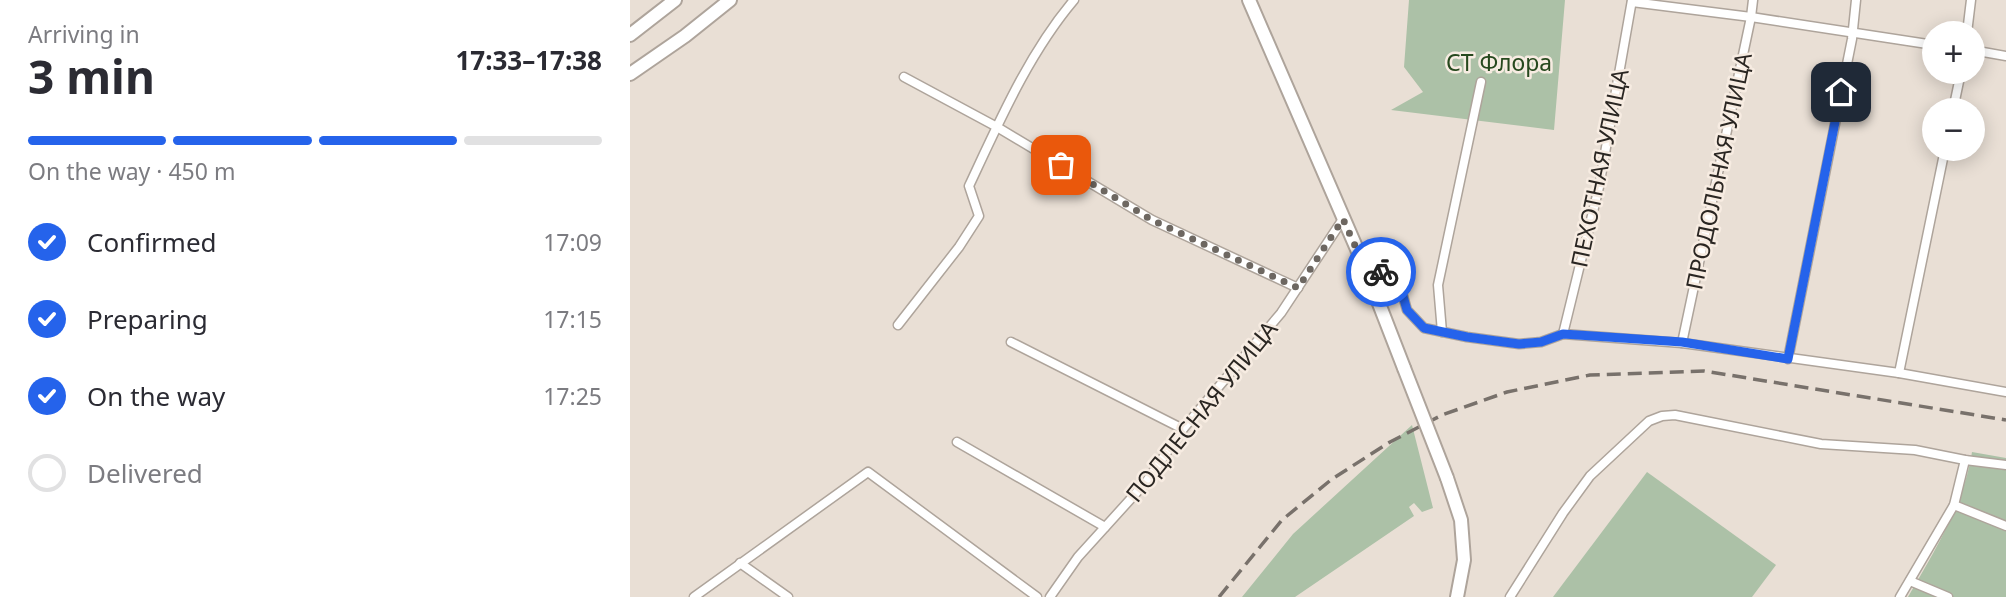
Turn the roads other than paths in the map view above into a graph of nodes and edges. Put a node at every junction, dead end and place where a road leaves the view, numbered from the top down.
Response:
1 (675, 0) edge
2 (730, 0) edge
3 (1074, 0) edge
4 (1249, 0) edge
5 (1753, 0) edge
6 (1856, 0) edge
7 (1971, 0) edge
8 (1632, 1) edge
9 (1751, 17) junction
10 (1968, 21) edge
11 (1853, 32) junction
12 (630, 35) edge
13 (1922, 42) edge
14 (1985, 52) edge
15 (2006, 56) edge
16 (630, 74) edge
17 (904, 77) dead end
18 (1481, 82) dead end
19 (997, 127) junction
20 (1943, 161) edge
21 (1343, 219) junction
22 (1366, 270) junction
23 (1298, 288) junction
24 (898, 325) dead end
25 (1442, 331) junction
26 (1563, 334) junction
27 (1011, 342) dead end
28 (1682, 342) junction
29 (1788, 359) junction
30 (1899, 373) junction
31 (2006, 391) edge
32 (1184, 429) junction
33 (957, 442) dead end
34 (1965, 460) junction
35 (2006, 465) edge
36 (1954, 505) junction
37 (2006, 526) edge
38 (1105, 527) junction
39 (740, 563) junction
40 (1910, 581) junction
41 (694, 597) edge
42 (788, 597) edge
43 (1037, 597) edge
44 (1051, 597) edge
45 (1457, 597) edge
46 (1510, 597) edge
47 (1899, 597) edge
48 (1948, 597) edge

1 - 12 main road
2 - 16 main road
3 - 19 street
4 - 21 main road
5 - 9 street, ПРОДОЛЬНАЯ УЛИЦА
6 - 11 street
7 - 10 street
8 - 9 street
8 - 26 street, ПЕХОТНАЯ УЛИЦА
9 - 11 street
9 - 28 street, ПРОДОЛЬНАЯ УЛИЦА
11 - 13 street
11 - 29 street
14 - 15 street
17 - 19 street
18 - 25 street
19 - 23 street
19 - 24 street
20 - 30 street
21 - 22 main road
21 - 23 street, ПОДЛЕСНАЯ УЛИЦА
22 - 25 street
22 - 45 main road, bridge
23 - 32 street, ПОДЛЕСНАЯ УЛИЦА
25 - 26 street
26 - 28 street
27 - 32 street
28 - 29 street
29 - 30 street
30 - 31 street
32 - 38 street, ПОДЛЕСНАЯ УЛИЦА
33 - 38 street
34 - 35 street
34 - 36 street
34 - 46 street
36 - 37 street
36 - 40 street
38 - 44 street, ПОДЛЕСНАЯ УЛИЦА
39 - 41 street
39 - 42 street
39 - 43 street
40 - 47 street
40 - 48 street

